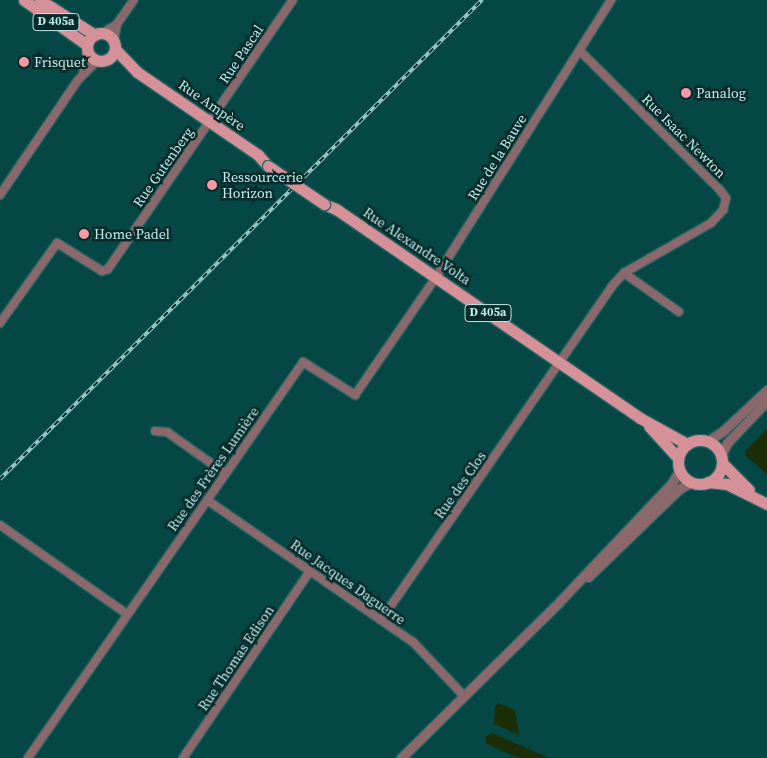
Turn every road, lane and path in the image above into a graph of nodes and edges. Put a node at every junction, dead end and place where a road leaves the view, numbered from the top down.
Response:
1 (24, 0) edge
2 (40, 0) edge
3 (134, 0) edge
4 (293, 0) edge
5 (611, 0) edge
6 (117, 24) junction
7 (99, 34) junction
8 (114, 45) junction
9 (87, 48) junction
10 (580, 51) junction
11 (102, 60) junction
12 (137, 72) junction
13 (78, 80) junction
14 (209, 122) junction
15 (270, 164) joint
16 (0, 195) edge
17 (624, 273) junction
18 (436, 277) junction
19 (679, 312) dead end
20 (0, 324) edge
21 (559, 363) junction
22 (767, 390) edge
23 (767, 401) edge
24 (640, 418) junction
25 (155, 431) dead end
26 (708, 441) junction
27 (687, 444) junction
28 (678, 458) junction
29 (721, 460) junction
30 (680, 471) junction
31 (225, 473) junction
32 (691, 482) junction
33 (708, 482) junction
34 (207, 500) junction
35 (764, 502) edge
36 (0, 525) edge
37 (310, 571) junction
38 (559, 602) junction
39 (128, 614) junction
40 (381, 620) junction
41 (464, 696) junction
42 (28, 758) edge
43 (182, 758) edge
44 (401, 758) edge

1 - 9 main road, D 405a
2 - 7 main road, D 405a
3 - 6 street
4 - 14 street, Rue Pascal
5 - 10 street, Rue de la Bauve
6 - 7 street
6 - 8 street
7 - 8 main road, Rue Ampère
7 - 9 main road
8 - 11 main road
8 - 12 main road, Rue Ampère
9 - 11 main road
9 - 13 street
10 - 17 street, Rue Isaac Newton
10 - 18 street, Rue de la Bauve
11 - 12 main road, Rue Ampère
11 - 13 street
12 - 14 main road, Rue Ampère
13 - 16 street
14 - 15 main road, Rue Ampère
14 - 20 street, Rue Gutenberg
15 - 18 main road, Rue Alexandre Volta / D 405a, bridge
17 - 19 street
17 - 21 street, Rue Isaac Newton
18 - 21 main road, Rue Alexandre Volta / D 405a
18 - 31 street, Rue des Frères Lumière
21 - 24 main road, Rue Alexandre Volta / D 405a
21 - 40 street, Rue des Clos
22 - 26 street
23 - 29 street
24 - 27 main road, Rue Alexandre Volta / D 405a
24 - 28 main road, Rue Alexandre Volta / D 405a
25 - 31 street
26 - 27 main road
26 - 29 main road
27 - 28 main road
28 - 30 main road
29 - 33 main road
29 - 35 main road
30 - 32 main road
30 - 38 street
31 - 34 street, Rue des Frères Lumière
32 - 33 main road
32 - 38 street
33 - 35 main road
34 - 37 street, Rue Jacques Daguerre
34 - 39 street, Rue des Frères Lumière
36 - 39 street
37 - 40 street, Rue Jacques Daguerre
37 - 43 street, Rue Thomas Edison
38 - 41 street
39 - 42 street, Rue des Frères Lumière
40 - 41 street, Rue Jacques Daguerre
41 - 44 street

